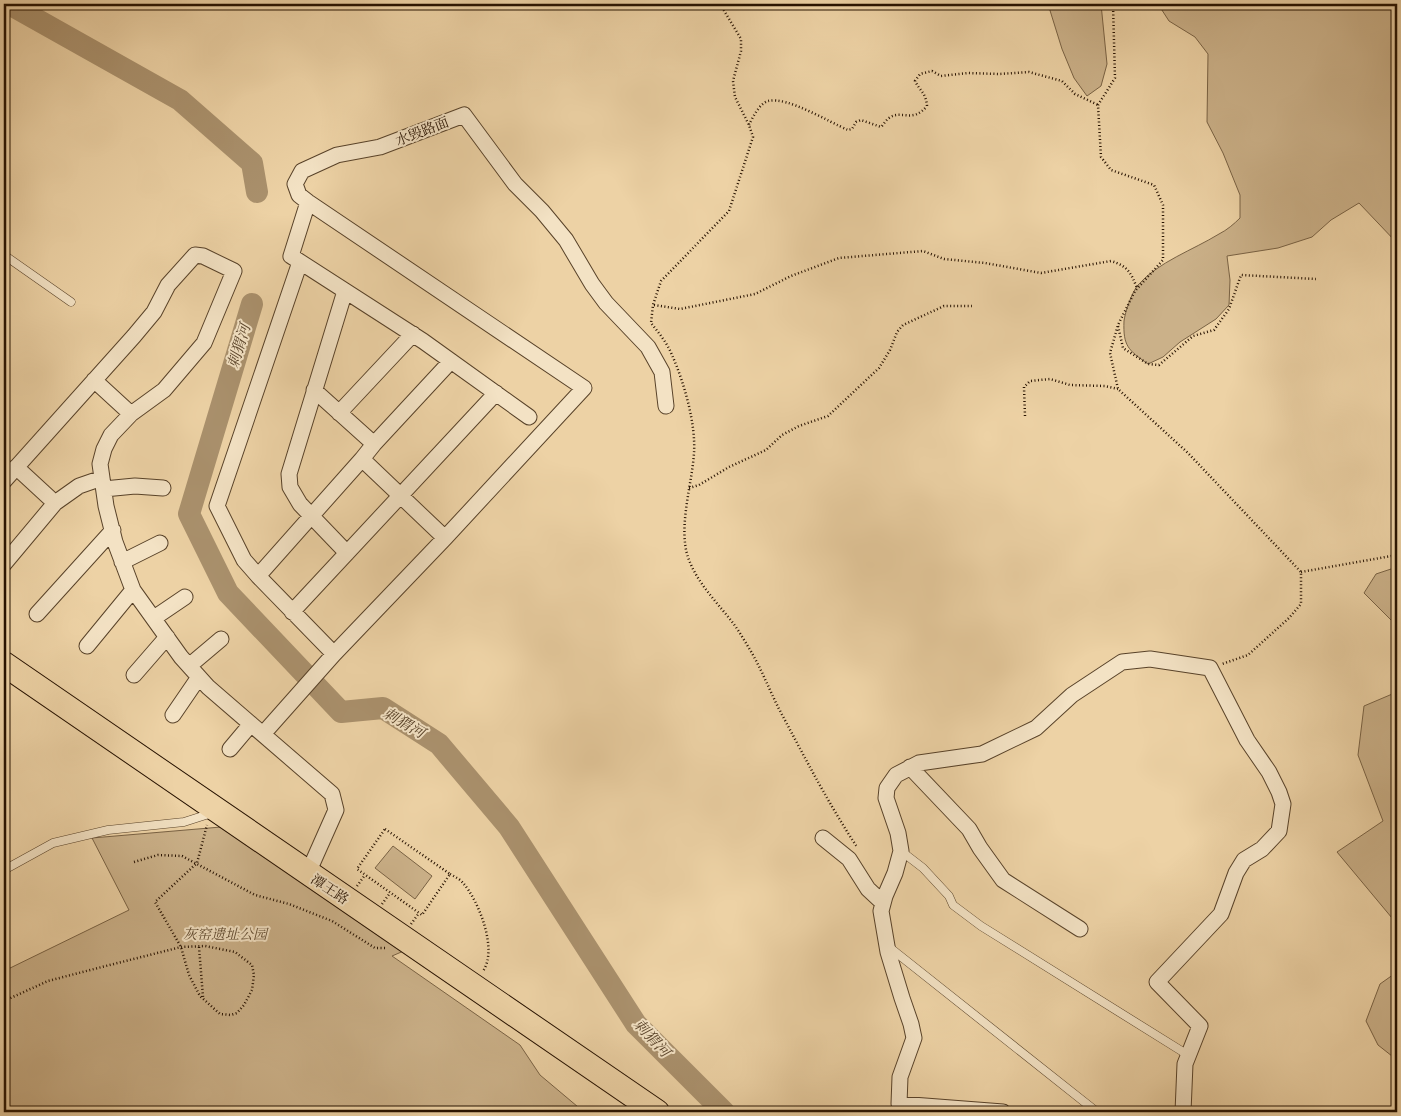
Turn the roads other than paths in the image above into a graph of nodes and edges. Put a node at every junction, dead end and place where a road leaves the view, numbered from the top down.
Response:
1 (308, 202) junction
2 (4, 255) edge
3 (300, 262) junction
4 (345, 291) junction
5 (71, 302) dead end
6 (413, 334) junction
7 (452, 361) junction
8 (94, 380) junction
9 (314, 390) junction
10 (496, 394) junction
11 (666, 406) dead end
12 (339, 413) junction
13 (131, 414) junction
14 (529, 417) dead end
15 (374, 444) junction
16 (362, 459) junction
17 (16, 467) junction
18 (4, 481) edge
19 (103, 484) junction
20 (163, 488) dead end
21 (400, 496) junction
22 (55, 504) junction
23 (311, 516) junction
24 (113, 530) junction
25 (446, 538) junction
26 (160, 543) dead end
27 (347, 553) junction
28 (122, 562) junction
29 (4, 564) edge
30 (258, 576) junction
31 (133, 590) junction
32 (185, 598) dead end
33 (292, 612) junction
34 (37, 614) dead end
35 (154, 618) junction
36 (167, 637) junction
37 (221, 639) dead end
38 (86, 646) dead end
39 (334, 654) junction
40 (4, 664) edge
41 (194, 672) junction
42 (134, 675) dead end
43 (174, 715) dead end
44 (257, 729) junction
45 (230, 749) dead end
46 (910, 768) junction
47 (213, 812) junction
48 (823, 838) dead end
49 (901, 851) junction
50 (4, 870) edge
51 (308, 873) junction
52 (883, 903) junction
53 (1080, 929) dead end
54 (887, 945) junction
55 (1188, 1055) junction
56 (899, 1107) edge
57 (657, 1112) edge
58 (1003, 1112) edge
59 (1097, 1112) edge
60 (1183, 1112) edge

1 - 3 street
1 - 11 street, 水毁路面
1 - 25 street
2 - 5 lane
3 - 4 street
3 - 30 street
4 - 6 street
4 - 9 street
6 - 7 street
6 - 12 street
7 - 10 street
7 - 15 street
8 - 13 street
8 - 13 street
8 - 17 street
9 - 12 street
9 - 23 street
10 - 14 street
10 - 21 street
12 - 15 street
13 - 19 street
15 - 16 street
16 - 21 street
16 - 23 street
17 - 18 street
17 - 22 street
19 - 20 street
19 - 22 street
19 - 24 street
21 - 25 street
21 - 27 street
22 - 29 street
23 - 27 street
23 - 30 street
24 - 28 street
24 - 34 street
25 - 39 street
26 - 28 street
27 - 33 street
28 - 31 street
30 - 33 street
31 - 35 street
31 - 38 street
32 - 35 street
33 - 39 street
35 - 36 street
36 - 41 street
36 - 42 street
37 - 41 street
39 - 44 street
40 - 47 highway, 潭王路
41 - 43 street
41 - 44 street
44 - 45 street
44 - 51 street
46 - 49 street
46 - 53 street
46 - 55 street
47 - 50 lane
47 - 51 highway, 潭王路
48 - 52 street
49 - 52 street
49 - 55 lane
51 - 57 highway, 潭王路
52 - 54 street
54 - 56 street
54 - 59 lane
55 - 60 street
56 - 58 street

